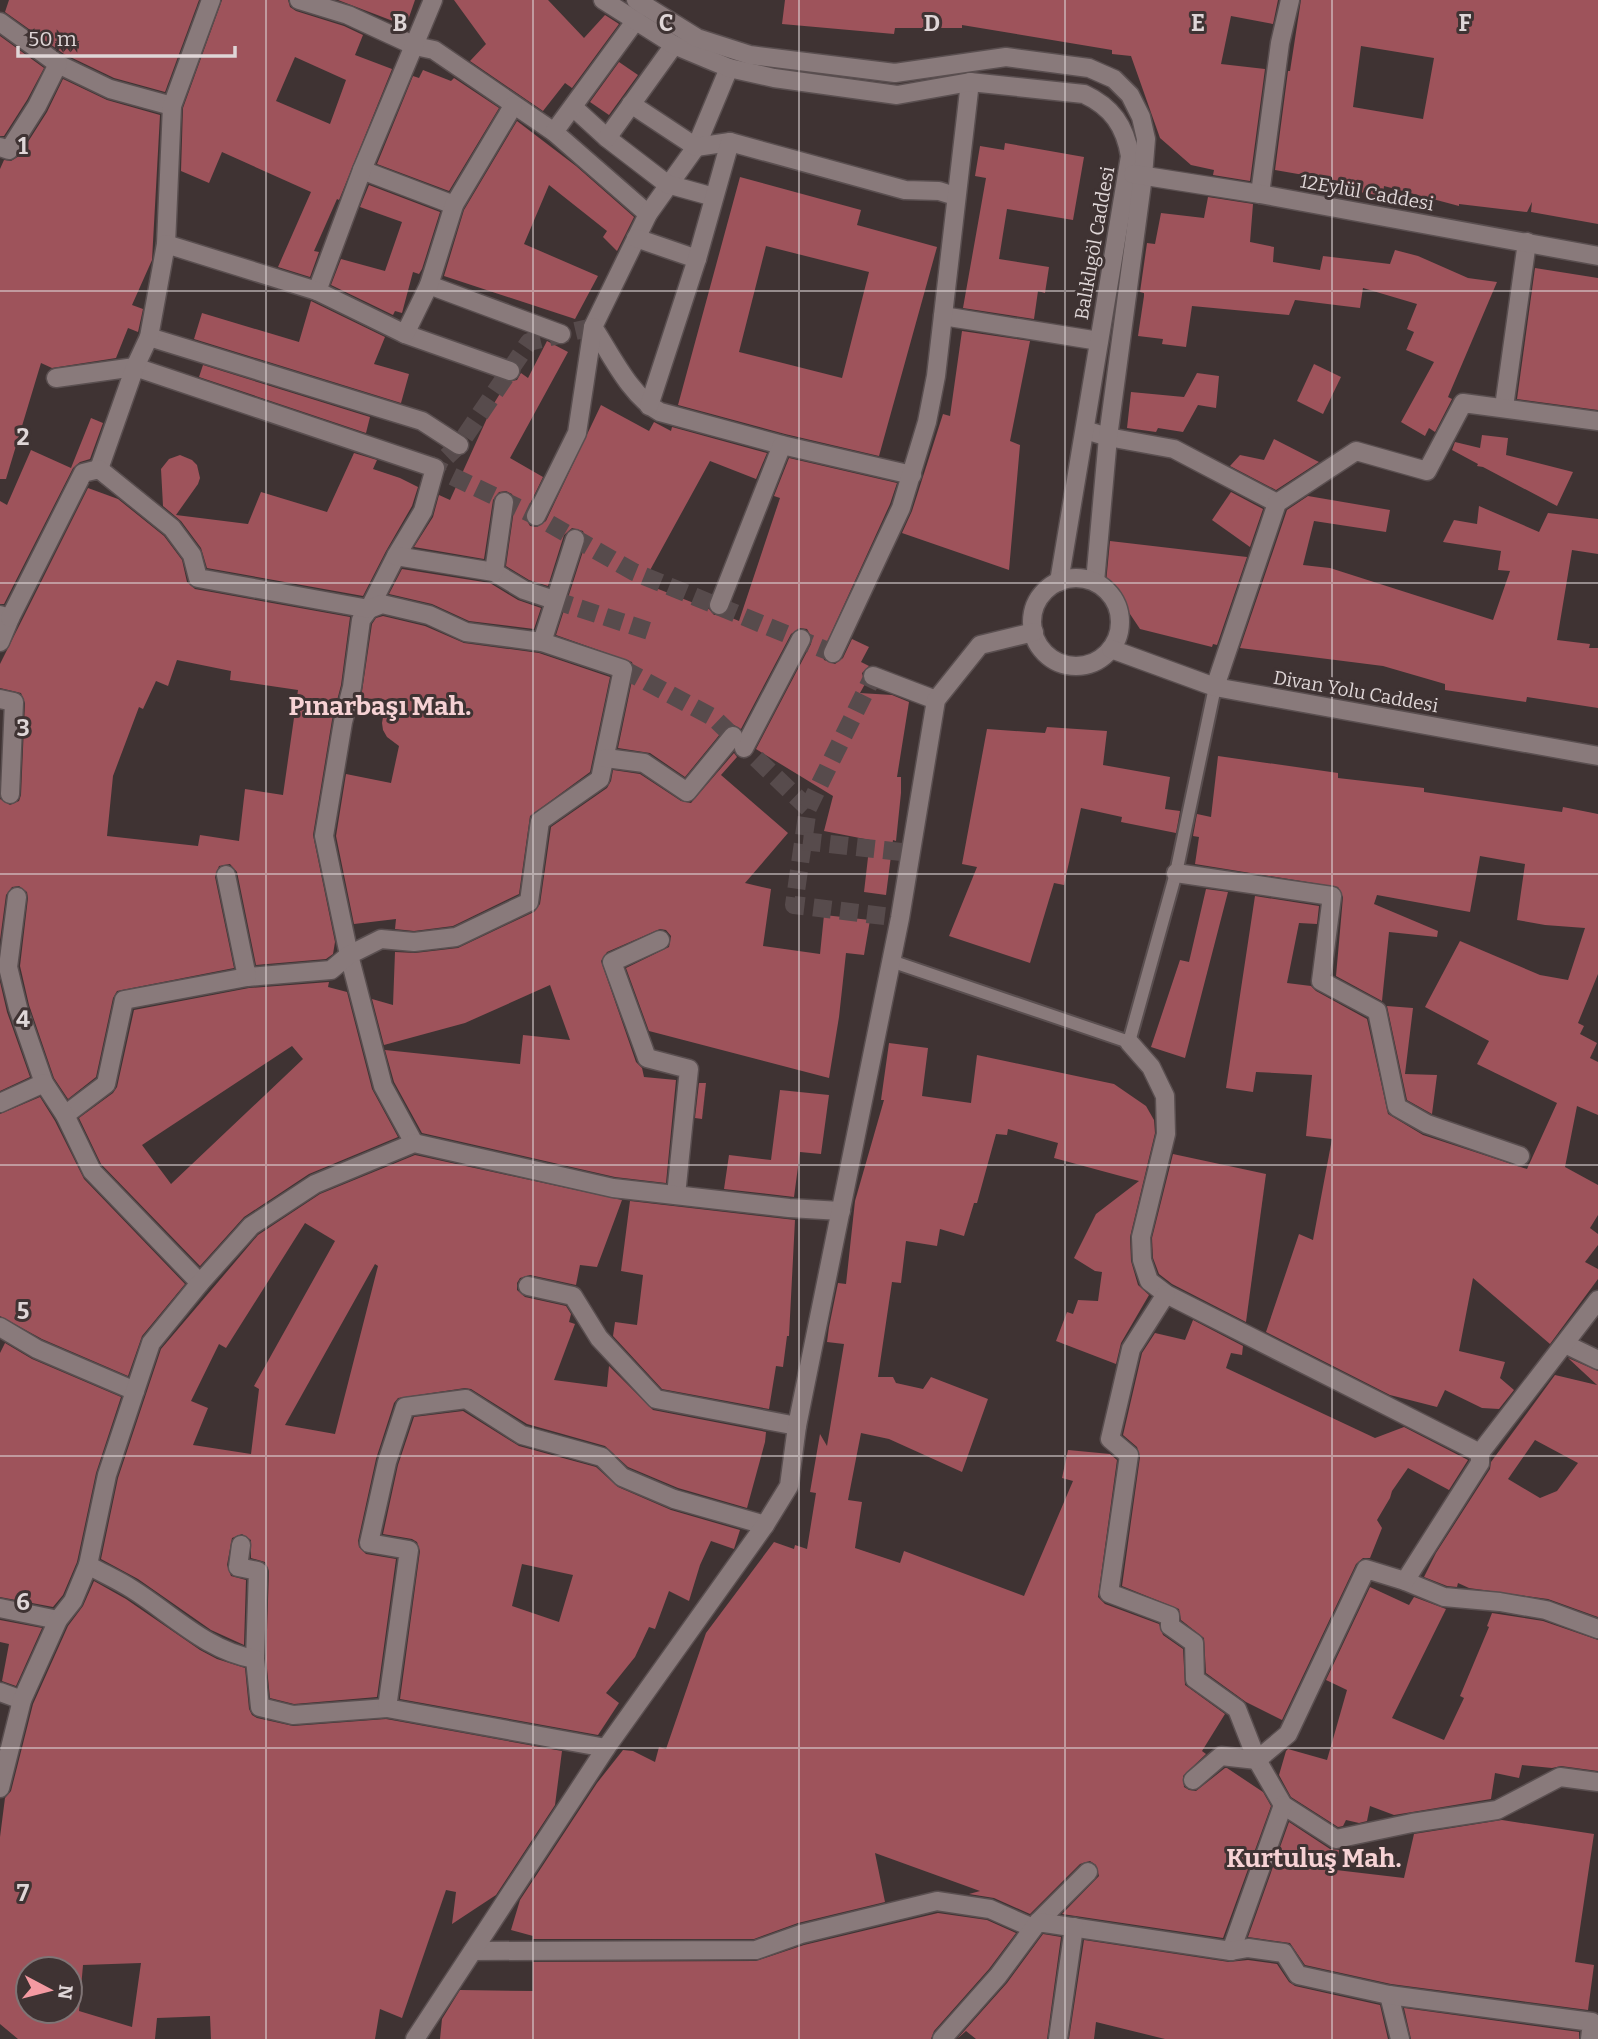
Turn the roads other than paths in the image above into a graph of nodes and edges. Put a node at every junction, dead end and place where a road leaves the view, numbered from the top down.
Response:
1 (211, 0) edge
2 (299, 0) edge
3 (433, 0) edge
4 (603, 0) edge
5 (636, 0) edge
6 (1290, 0) edge
7 (636, 20) junction
8 (0, 22) edge
9 (674, 44) junction
10 (415, 46) junction
11 (58, 64) junction
12 (729, 68) junction
13 (970, 82) junction
14 (631, 104) junction
15 (172, 106) junction
16 (513, 106) junction
17 (573, 107) junction
18 (555, 132) junction
19 (607, 138) junction
20 (730, 142) junction
21 (0, 147) edge
22 (696, 147) junction
23 (362, 170) junction
24 (1136, 174) junction
25 (667, 184) junction
26 (1260, 194) junction
27 (955, 196) junction
28 (714, 197) junction
29 (454, 205) junction
30 (648, 214) junction
31 (636, 238) junction
32 (1527, 242) junction
33 (166, 244) junction
34 (1598, 256) edge
35 (697, 259) junction
36 (429, 285) junction
37 (317, 291) junction
38 (943, 316) junction
39 (593, 327) junction
40 (405, 334) junction
41 (561, 334) dead end
42 (149, 337) junction
43 (1099, 341) junction
44 (135, 367) junction
45 (510, 372) dead end
46 (56, 378) dead end
47 (649, 406) junction
48 (1504, 407) junction
49 (1598, 421) edge
50 (1085, 430) junction
51 (1108, 437) junction
52 (459, 445) dead end
53 (782, 445) junction
54 (100, 469) junction
55 (912, 474) junction
56 (504, 502) dead end
57 (1277, 503) junction
58 (536, 516) dead end
59 (575, 539) dead end
60 (396, 556) junction
61 (494, 572) junction
62 (1059, 582) junction
63 (1095, 582) junction
64 (554, 600) junction
65 (719, 605) dead end
66 (369, 609) junction
67 (5, 617) edge
68 (1034, 632) junction
69 (801, 639) dead end
70 (0, 642) edge
71 (541, 642) junction
72 (1111, 649) junction
73 (833, 653) dead end
74 (873, 676) dead end
75 (1215, 687) junction
76 (0, 699) edge
77 (936, 700) junction
78 (1598, 756) edge
79 (606, 758) junction
80 (10, 794) dead end
81 (1176, 873) junction
82 (226, 875) dead end
83 (17, 897) dead end
84 (660, 940) dead end
85 (349, 955) junction
86 (891, 961) junction
87 (4, 967) edge
88 (247, 977) junction
89 (1129, 1042) junction
90 (44, 1083) junction
91 (0, 1103) edge
92 (65, 1115) junction
93 (414, 1143) junction
94 (1520, 1156) dead end
95 (677, 1195) junction
96 (841, 1211) junction
97 (200, 1283) junction
98 (528, 1286) dead end
99 (1166, 1294) junction
100 (1598, 1300) edge
101 (0, 1327) edge
102 (1565, 1345) junction
103 (1598, 1360) edge
104 (135, 1391) junction
105 (797, 1426) junction
106 (1480, 1453) junction
107 (765, 1525) junction
108 (241, 1545) dead end
109 (88, 1565) junction
110 (1405, 1581) junction
111 (0, 1608) edge
112 (58, 1620) junction
113 (1598, 1629) edge
114 (255, 1659) junction
115 (0, 1692) edge
116 (22, 1700) junction
117 (387, 1708) junction
118 (606, 1748) junction
119 (1257, 1760) junction
120 (1193, 1780) dead end
121 (1598, 1782) edge
122 (0, 1788) edge
123 (1283, 1805) junction
124 (1088, 1872) dead end
125 (1036, 1925) junction
126 (1074, 1927) junction
127 (473, 1951) junction
128 (1231, 1951) junction
129 (1389, 1995) junction
130 (415, 2039) edge
131 (942, 2039) edge
132 (1058, 2039) edge
133 (1400, 2039) edge
134 (1590, 2039) edge

1 - 15 street
2 - 10 street
3 - 10 street
4 - 7 street, Balıklıgöl Caddesi
5 - 24 street, Balıklıgöl Caddesi
6 - 26 street
7 - 9 street, Balıklıgöl Caddesi
7 - 17 street
8 - 11 street
9 - 12 street, Balıklıgöl Caddesi
9 - 14 street
10 - 16 street
10 - 23 street
11 - 15 street
11 - 21 street
12 - 13 street, Balıklıgöl Caddesi
12 - 22 street
13 - 24 street, Balıklıgöl Caddesi
13 - 27 street
14 - 19 street
14 - 22 street
15 - 33 street
16 - 18 street
16 - 29 street
17 - 18 street
17 - 19 street
18 - 30 street
19 - 25 street
20 - 22 street
20 - 27 street
20 - 28 street
22 - 25 street
23 - 29 street
23 - 37 street
24 - 26 street, 12Eylül Caddesi
24 - 43 street, Balıklıgöl Caddesi
24 - 51 street, Balıklıgöl Caddesi
25 - 28 street
25 - 30 street
26 - 32 street, 12Eylül Caddesi
27 - 38 street
28 - 35 street
29 - 36 street
30 - 31 street
31 - 35 street
31 - 39 street
32 - 34 street, 12Eylül Caddesi
32 - 48 street
33 - 37 street
33 - 42 street
35 - 47 street
36 - 40 street
36 - 41 street
37 - 40 street
38 - 43 street
38 - 55 street
39 - 47 street
39 - 58 street
40 - 45 street
42 - 44 street
42 - 52 street
43 - 50 street, Balıklıgöl Caddesi
44 - 46 street
44 - 54 street
44 - 60 street
47 - 53 street
48 - 49 street
48 - 57 street
50 - 51 street
50 - 62 street, Balıklıgöl Caddesi
51 - 57 street
51 - 63 street, Balıklıgöl Caddesi
53 - 55 street
53 - 65 street
54 - 66 street
54 - 67 street
55 - 73 street
56 - 61 street
57 - 75 street
59 - 64 street
60 - 61 street
60 - 66 street
61 - 64 street
62 - 63 street
62 - 68 street
63 - 72 street
64 - 71 street
66 - 71 street
66 - 85 street
67 - 70 street
68 - 72 street
68 - 77 street
69 - 79 street
71 - 79 street
72 - 75 street, Divan Yolu Caddesi
74 - 77 street
75 - 78 street, Divan Yolu Caddesi
75 - 81 lane
76 - 80 street
77 - 86 street
79 - 85 street
81 - 89 lane
81 - 94 street
82 - 88 street
83 - 87 street
84 - 95 street
85 - 88 street
85 - 93 street
86 - 89 lane
86 - 96 street
87 - 90 street
88 - 92 street
89 - 99 street
90 - 91 street
90 - 92 street
92 - 97 street
93 - 95 street
93 - 97 street
95 - 96 street
96 - 105 street
97 - 104 street
98 - 105 street
99 - 106 street
99 - 119 street
100 - 102 street
101 - 104 street
102 - 103 street
102 - 106 street
104 - 109 street
105 - 107 street
106 - 110 street
107 - 117 street
107 - 118 street
108 - 114 street
109 - 112 street
109 - 114 street
110 - 113 street
110 - 119 street
111 - 112 street
112 - 116 street
114 - 117 street
115 - 116 street
116 - 122 street
117 - 118 street
118 - 127 street
119 - 120 street
119 - 123 street
121 - 123 street
123 - 128 street
124 - 125 street
125 - 126 street
125 - 127 street
125 - 131 street
126 - 128 street
126 - 132 street
127 - 130 street
128 - 129 street
129 - 133 street
129 - 134 street

